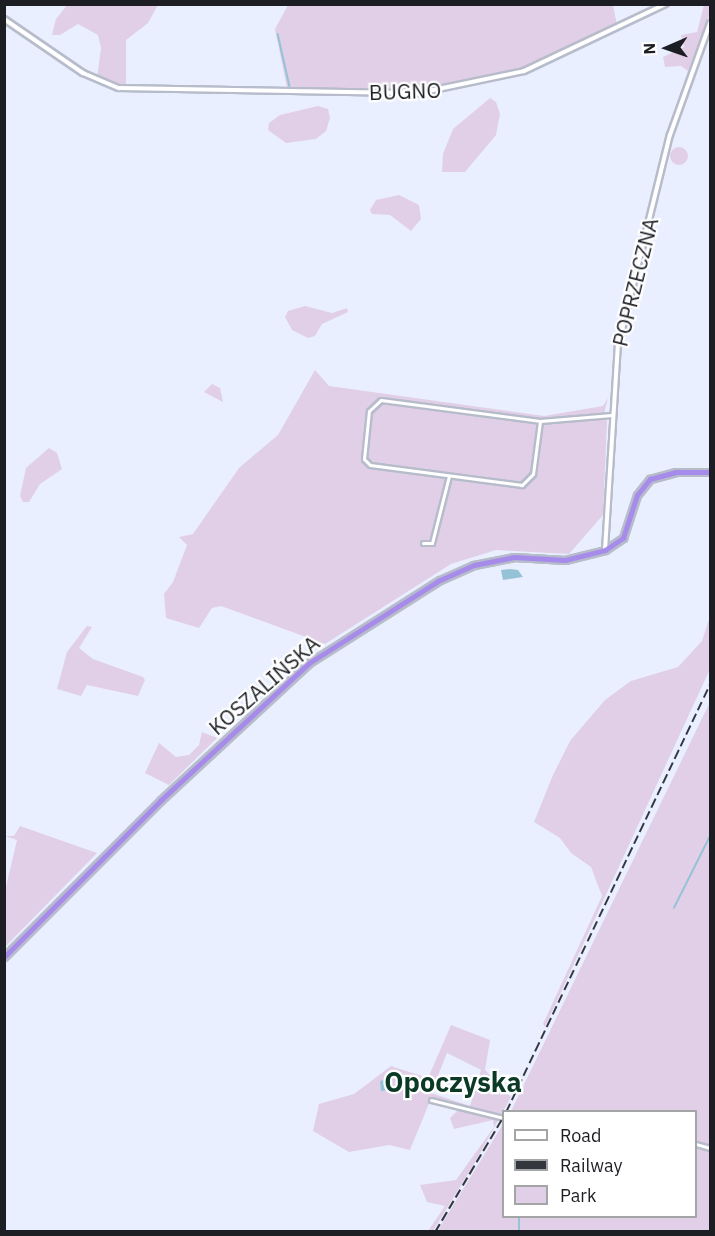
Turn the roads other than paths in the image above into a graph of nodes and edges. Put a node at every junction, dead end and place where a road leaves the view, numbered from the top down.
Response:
1 (666, 4) edge
2 (4, 19) edge
3 (711, 23) edge
4 (612, 415) junction
5 (540, 421) junction
6 (711, 472) edge
7 (449, 476) junction
8 (423, 543) dead end
9 (605, 550) junction
10 (4, 957) edge
11 (431, 1100) dead end
12 (502, 1118) edge

1 - 2 street, BUGNO
3 - 4 street, POPRZECZNA
4 - 5 street
4 - 9 street, POPRZECZNA
5 - 7 street
5 - 7 street
6 - 9 highway
7 - 8 street
9 - 10 highway, KOSZALIŃSKA
11 - 12 street

